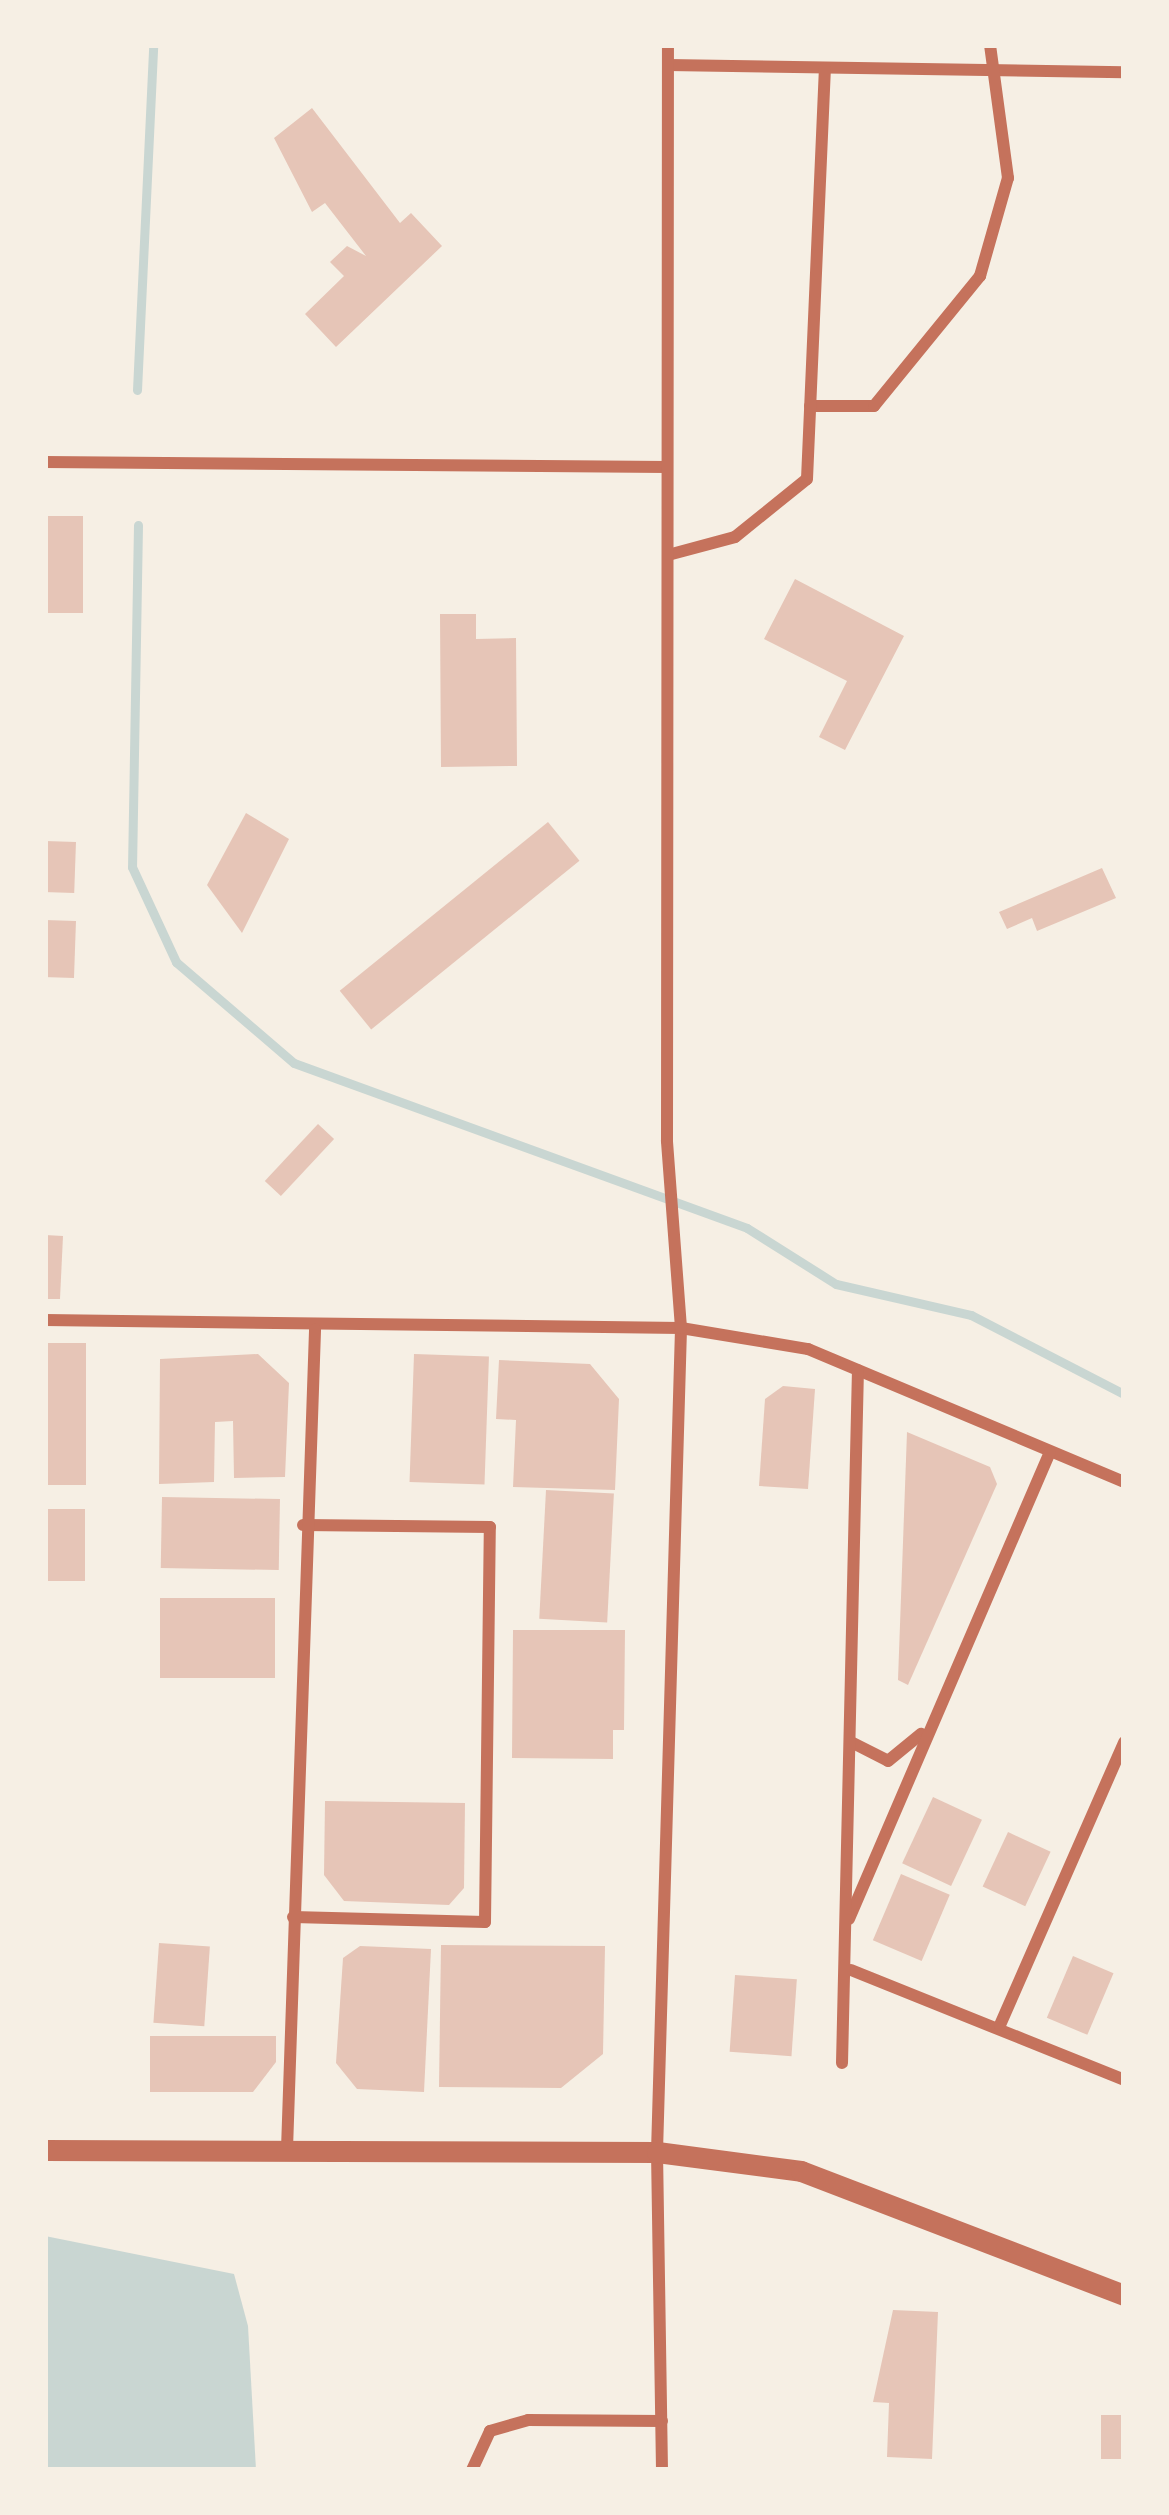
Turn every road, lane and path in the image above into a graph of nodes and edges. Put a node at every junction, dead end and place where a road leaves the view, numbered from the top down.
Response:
1 (668, 45) edge
2 (990, 45) edge
3 (668, 65) junction
4 (825, 68) junction
5 (989, 70) junction
6 (1124, 72) edge
7 (810, 406) junction
8 (45, 462) edge
9 (668, 467) junction
10 (668, 554) junction
11 (45, 1320) edge
12 (681, 1328) junction
13 (315, 1329) junction
14 (858, 1370) junction
15 (1050, 1452) junction
16 (1124, 1482) edge
17 (303, 1525) junction
18 (921, 1733) junction
19 (853, 1742) junction
20 (1124, 1742) edge
21 (293, 1917) junction
22 (845, 1928) junction
23 (851, 1970) junction
24 (1000, 2026) junction
25 (842, 2062) dead end
26 (1124, 2080) edge
27 (287, 2149) junction
28 (45, 2150) edge
29 (657, 2152) junction
30 (1124, 2295) edge
31 (662, 2421) junction
32 (472, 2470) edge
33 (662, 2470) edge

1 - 3 street
2 - 5 street
3 - 4 street
3 - 9 street
4 - 5 street
4 - 7 street
5 - 6 street
5 - 7 street
7 - 10 street
8 - 9 street
9 - 10 street
10 - 12 street
11 - 13 street
12 - 13 street
12 - 14 street
12 - 29 street
13 - 17 street
14 - 15 street
14 - 19 street
15 - 16 street
15 - 18 street
17 - 21 street
17 - 21 street
18 - 19 street
18 - 22 street
19 - 22 street
20 - 24 street
21 - 27 street
22 - 23 street
23 - 24 street
23 - 25 street
24 - 26 street
27 - 28 street
27 - 29 street
29 - 30 street
29 - 31 street
31 - 32 street
31 - 33 street

